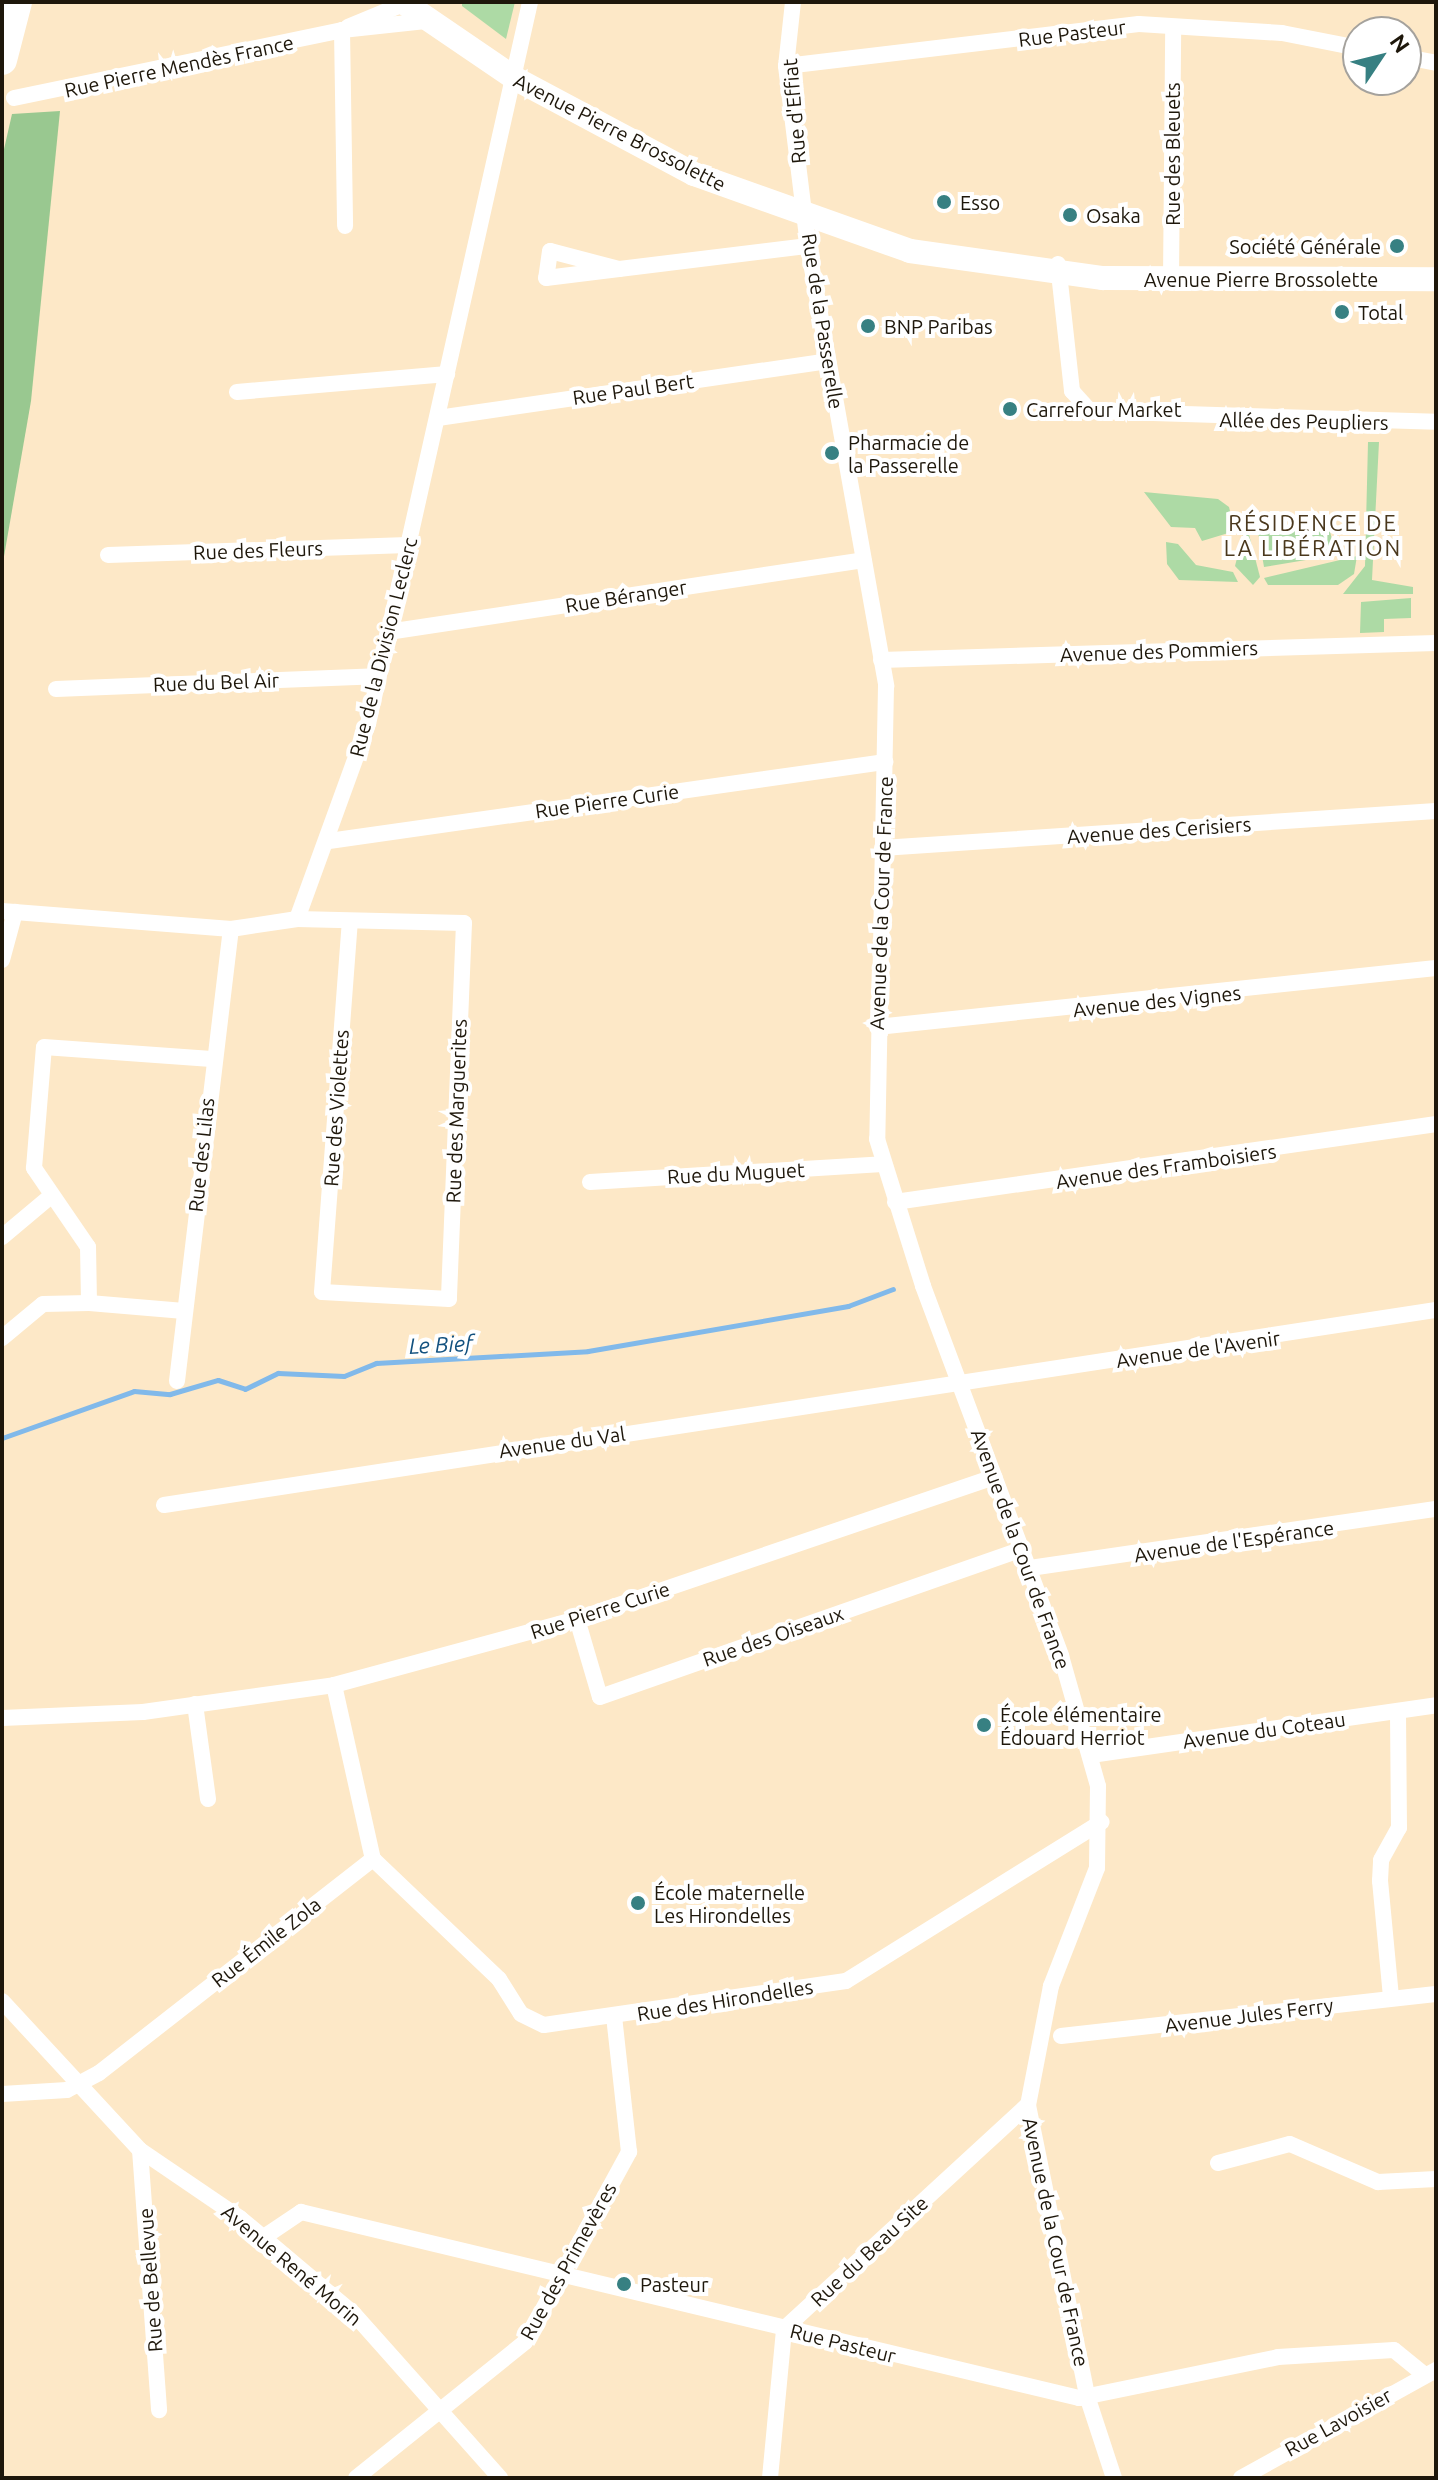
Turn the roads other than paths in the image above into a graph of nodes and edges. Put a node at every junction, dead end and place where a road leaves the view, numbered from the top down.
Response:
1 (17, 2) edge
2 (530, 2) edge
3 (793, 2) edge
4 (406, 3) edge
5 (378, 6) edge
6 (426, 21) junction
7 (1173, 27) junction
8 (342, 30) junction
9 (1342, 45) edge
10 (2, 60) edge
11 (786, 66) junction
12 (516, 79) junction
13 (14, 98) dead end
14 (807, 219) junction
15 (345, 226) dead end
16 (808, 246) junction
17 (1058, 268) junction
18 (619, 269) dead end
19 (1433, 272) edge
20 (1171, 273) junction
21 (828, 361) junction
22 (447, 374) junction
23 (237, 392) dead end
24 (438, 418) junction
25 (1436, 422) edge
26 (408, 545) junction
27 (108, 555) dead end
28 (864, 560) junction
29 (388, 632) junction
30 (1436, 643) edge
31 (881, 660) junction
32 (376, 676) junction
33 (56, 689) dead end
34 (885, 762) junction
35 (1436, 811) edge
36 (329, 841) junction
37 (882, 848) junction
38 (8, 912) edge
39 (297, 919) junction
40 (350, 923) junction
41 (231, 929) junction
42 (2, 960) edge
43 (1436, 968) edge
44 (877, 1027) junction
45 (212, 1059) junction
46 (1436, 1124) edge
47 (882, 1164) junction
48 (590, 1182) dead end
49 (51, 1196) junction
50 (895, 1202) junction
51 (2, 1237) edge
52 (322, 1292) joint
53 (89, 1303) junction
54 (1436, 1310) edge
55 (184, 1311) junction
56 (2, 1338) edge
57 (959, 1380) junction
58 (177, 1381) dead end
59 (995, 1477) junction
60 (164, 1505) dead end
61 (1436, 1509) edge
62 (1022, 1549) junction
63 (1030, 1568) junction
64 (577, 1619) junction
65 (334, 1685) junction
66 (195, 1704) junction
67 (1436, 1705) edge
68 (1398, 1711) junction
69 (2, 1718) edge
70 (1091, 1755) junction
71 (208, 1799) dead end
72 (1101, 1822) junction
73 (373, 1859) junction
74 (1436, 1994) edge
75 (1391, 1997) junction
76 (2, 2001) edge
77 (614, 2017) junction
78 (1061, 2036) dead end
79 (74, 2085) junction
80 (2, 2094) edge
81 (1028, 2105) junction
82 (140, 2150) junction
83 (1218, 2163) dead end
84 (1436, 2179) edge
85 (264, 2237) junction
86 (559, 2277) junction
87 (784, 2329) junction
88 (1431, 2372) edge
89 (1088, 2399) junction
90 (159, 2410) dead end
91 (444, 2411) junction
92 (356, 2478) edge
93 (500, 2478) edge
94 (770, 2478) edge
95 (1114, 2478) edge
96 (1241, 2478) edge

1 - 10 highway
2 - 12 street, Rue de la Division Leclerc
3 - 11 street, Rue d'Effiat
4 - 5 street, Rue Pierre Mendès France
4 - 6 main road, Avenue Pierre Brossolette
5 - 8 street, Rue Pierre Mendès France
6 - 8 street, Rue Pierre Mendès France
6 - 12 main road, Avenue Pierre Brossolette
7 - 9 street, Rue Pasteur
7 - 11 street, Rue Pasteur
7 - 20 street, Rue des Bleuets
8 - 13 street, Rue Pierre Mendès France
8 - 15 street
11 - 14 street, Rue d'Effiat
12 - 14 main road, Avenue Pierre Brossolette
12 - 22 street, Rue de la Division Leclerc
14 - 16 street, Rue de la Passerelle
14 - 17 main road, Avenue Pierre Brossolette
16 - 18 street
16 - 21 street, Rue de la Passerelle
17 - 20 main road, Avenue Pierre Brossolette
17 - 25 street, Allée des Peupliers
19 - 20 main road, Avenue Pierre Brossolette
21 - 24 street, Rue Paul Bert
21 - 28 street, Rue de la Passerelle
22 - 23 street
22 - 24 street, Rue de la Division Leclerc
24 - 26 street, Rue de la Division Leclerc
26 - 27 street, Rue des Fleurs
26 - 29 street, Rue de la Division Leclerc
28 - 29 street, Rue Béranger
28 - 31 street, Rue de la Passerelle
29 - 32 street, Rue de la Division Leclerc
30 - 31 street, Avenue des Pommiers
31 - 34 street, Avenue de la Cour de France
32 - 33 street, Rue du Bel Air
32 - 36 street, Rue de la Division Leclerc
34 - 36 street, Rue Pierre Curie
34 - 37 street, Avenue de la Cour de France
35 - 37 street, Avenue des Cerisiers
36 - 39 street, Rue de la Division Leclerc
37 - 44 street, Avenue de la Cour de France
38 - 41 street
38 - 42 street
39 - 40 street
39 - 41 street
40 - 52 street, Rue des Violettes
40 - 52 street, Rue des Marguerites
41 - 45 street, Rue des Lilas
43 - 44 street, Avenue des Vignes
44 - 47 street, Avenue de la Cour de France
45 - 49 street
45 - 55 street, Rue des Lilas
46 - 50 street, Avenue des Framboisiers
47 - 48 street, Rue du Muguet
47 - 50 street, Avenue de la Cour de France
49 - 51 street
49 - 53 street
50 - 57 street, Avenue de la Cour de France
53 - 55 street
53 - 56 street
54 - 57 street, Avenue de l'Avenir
55 - 58 street, Rue des Lilas
57 - 59 street, Avenue de la Cour de France
57 - 60 street, Avenue du Val
59 - 62 street, Avenue de la Cour de France
59 - 64 street, Rue Pierre Curie
61 - 63 street, Avenue de l'Espérance
62 - 63 street, Avenue de la Cour de France
62 - 64 street, Rue des Oiseaux
63 - 70 street, Avenue de la Cour de France
64 - 65 street, Rue Pierre Curie
65 - 66 street, Rue Pierre Curie
65 - 73 street
66 - 69 street, Rue Pierre Curie
66 - 71 street
67 - 68 street, Avenue du Coteau
68 - 70 street, Avenue du Coteau
68 - 75 street
70 - 72 street, Avenue de la Cour de France
72 - 77 street, Rue des Hirondelles
72 - 81 street, Avenue de la Cour de France
73 - 77 street, Rue des Hirondelles
73 - 79 street, Rue Émile Zola
74 - 75 street, Avenue Jules Ferry
75 - 78 street, Avenue Jules Ferry
76 - 79 street, Avenue René Morin
77 - 86 street, Rue des Primevères
79 - 80 street, Rue Émile Zola
79 - 82 street, Avenue René Morin
81 - 87 street, Rue du Beau Site
81 - 89 street, Avenue de la Cour de France
82 - 85 street, Avenue René Morin
82 - 90 street, Rue de Bellevue
83 - 84 street
85 - 86 street, Rue Pasteur
85 - 91 street, Avenue René Morin
86 - 87 street, Rue Pasteur
86 - 91 street, Rue des Primevères
87 - 89 street, Rue Pasteur
87 - 94 street
88 - 89 street, Rue Pasteur
88 - 96 street, Rue Lavoisier
89 - 95 street, Avenue de la Cour de France
91 - 92 street, Rue des Primevères
91 - 93 street, Avenue René Morin

